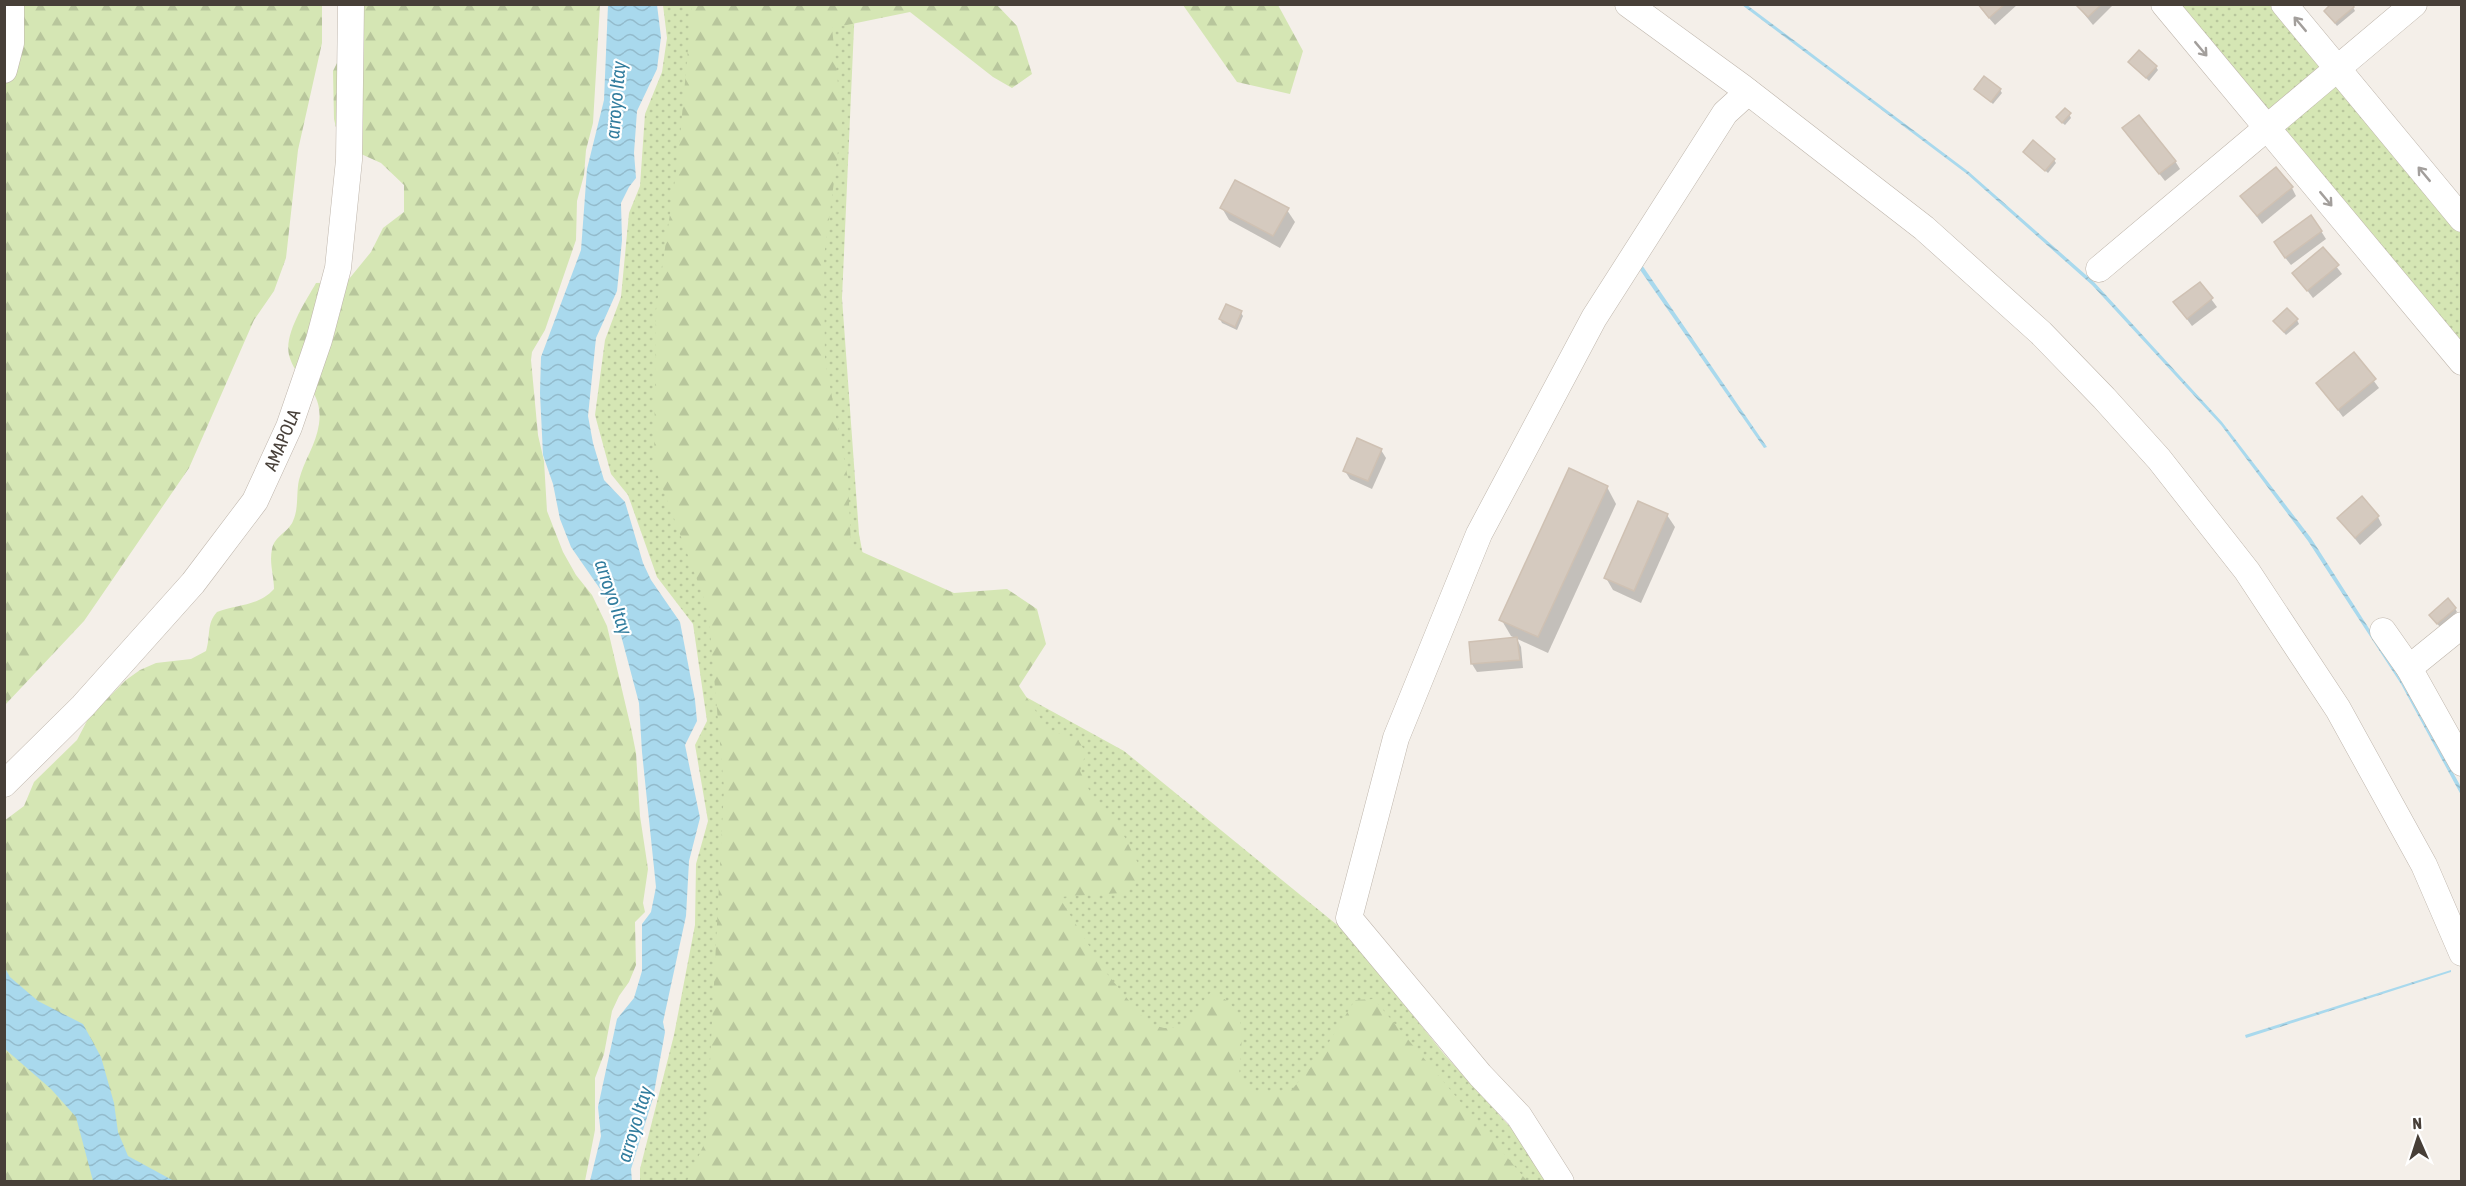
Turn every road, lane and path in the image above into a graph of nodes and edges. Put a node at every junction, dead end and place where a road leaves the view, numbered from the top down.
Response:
1 (11, 4) edge
2 (351, 4) edge
3 (1628, 4) edge
4 (2163, 4) edge
5 (2284, 4) edge
6 (2414, 4) edge
7 (2337, 69) junction
8 (4, 70) edge
9 (1748, 92) junction
10 (2267, 128) junction
11 (2462, 219) edge
12 (2099, 269) dead end
13 (2462, 362) edge
14 (2462, 625) edge
15 (2383, 631) dead end
16 (2409, 668) junction
17 (2462, 763) edge
18 (4, 784) edge
19 (2462, 953) edge
20 (1561, 1182) edge

1 - 8 street
2 - 18 street, AMAPOLA
3 - 9 street
4 -> 10 street
7 -> 5 street
6 - 7 street
7 - 10 street
11 -> 7 street
9 - 19 street
9 - 20 street
10 - 12 street
10 -> 13 street
14 - 16 street
15 - 16 street
16 - 17 street

